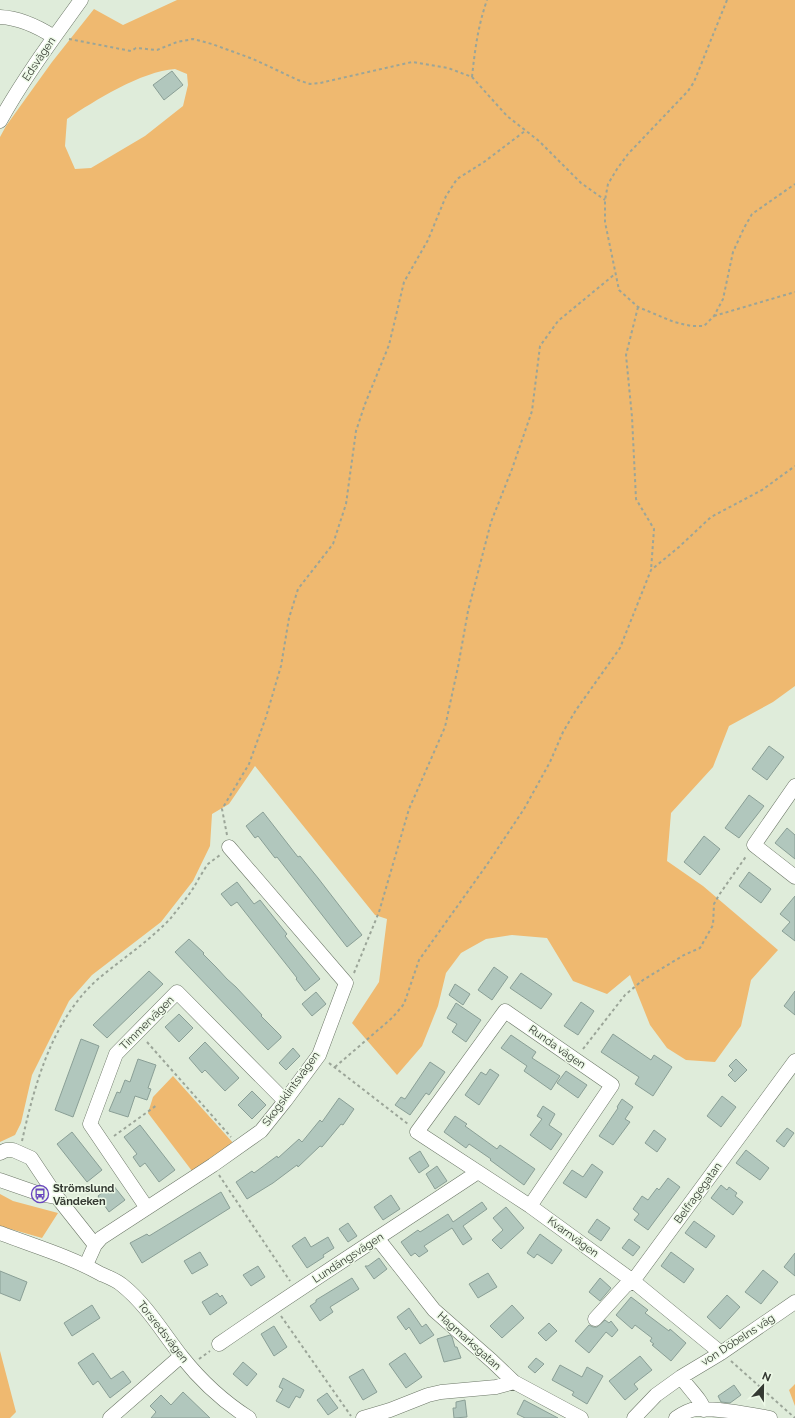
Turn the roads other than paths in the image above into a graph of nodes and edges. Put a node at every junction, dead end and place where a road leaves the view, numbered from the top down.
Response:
1 (81, 0) edge
2 (0, 17) edge
3 (54, 37) junction
4 (0, 121) edge
5 (795, 786) edge
6 (229, 847) road end
7 (795, 877) edge
8 (795, 1062) edge
9 (285, 1101) junction
10 (418, 1132) joint
11 (0, 1153) edge
12 (478, 1172) junction
13 (0, 1180) edge
14 (57, 1197) junction
15 (530, 1206) junction
16 (147, 1208) junction
17 (0, 1233) edge
18 (378, 1239) junction
19 (95, 1245) junction
20 (86, 1265) junction
21 (633, 1280) junction
22 (795, 1302) edge
23 (595, 1319) dead end
24 (219, 1344) road end
25 (721, 1353) junction
26 (185, 1361) junction
27 (681, 1377) junction
28 (514, 1382) junction
29 (704, 1410) junction
30 (393, 1414) edge
31 (110, 1418) edge
32 (249, 1418) edge
33 (363, 1418) edge
34 (581, 1418) edge
35 (634, 1418) edge
36 (676, 1418) edge
37 (770, 1418) edge

1 - 3 street, Edsvägen
2 - 3 street
3 - 4 street, Edsvägen
5 - 7 street
6 - 9 street, Skogsklintsvägen
8 - 21 street, Belfragegatan
9 - 16 street, Skogsklintsvägen
9 - 16 street, Timmervägen
10 - 12 street, Kvarnvägen
10 - 15 street, Runda vägen
11 - 14 street
12 - 15 street, Kvarnvägen
12 - 18 street, Lundängsvägen
13 - 14 street
14 - 19 street
15 - 21 street, Kvarnvägen
16 - 19 street, Skogsklintsvägen
17 - 20 street, Torsredsvägen
18 - 24 street, Lundängsvägen
18 - 28 street, Hagmarksgatan
19 - 20 street, Skogsklintsvägen
20 - 26 street, Torsredsvägen
21 - 23 street, Belfragegatan
21 - 25 street, Kvarnvägen
22 - 25 street, von Döbelns väg
25 - 27 street, von Döbelns väg
26 - 31 street
26 - 32 street, Torsredsvägen
27 - 29 street
27 - 35 street, von Döbelns väg
28 - 30 street
28 - 34 street, Hagmarksgatan
29 - 36 street
29 - 37 street
30 - 33 street

